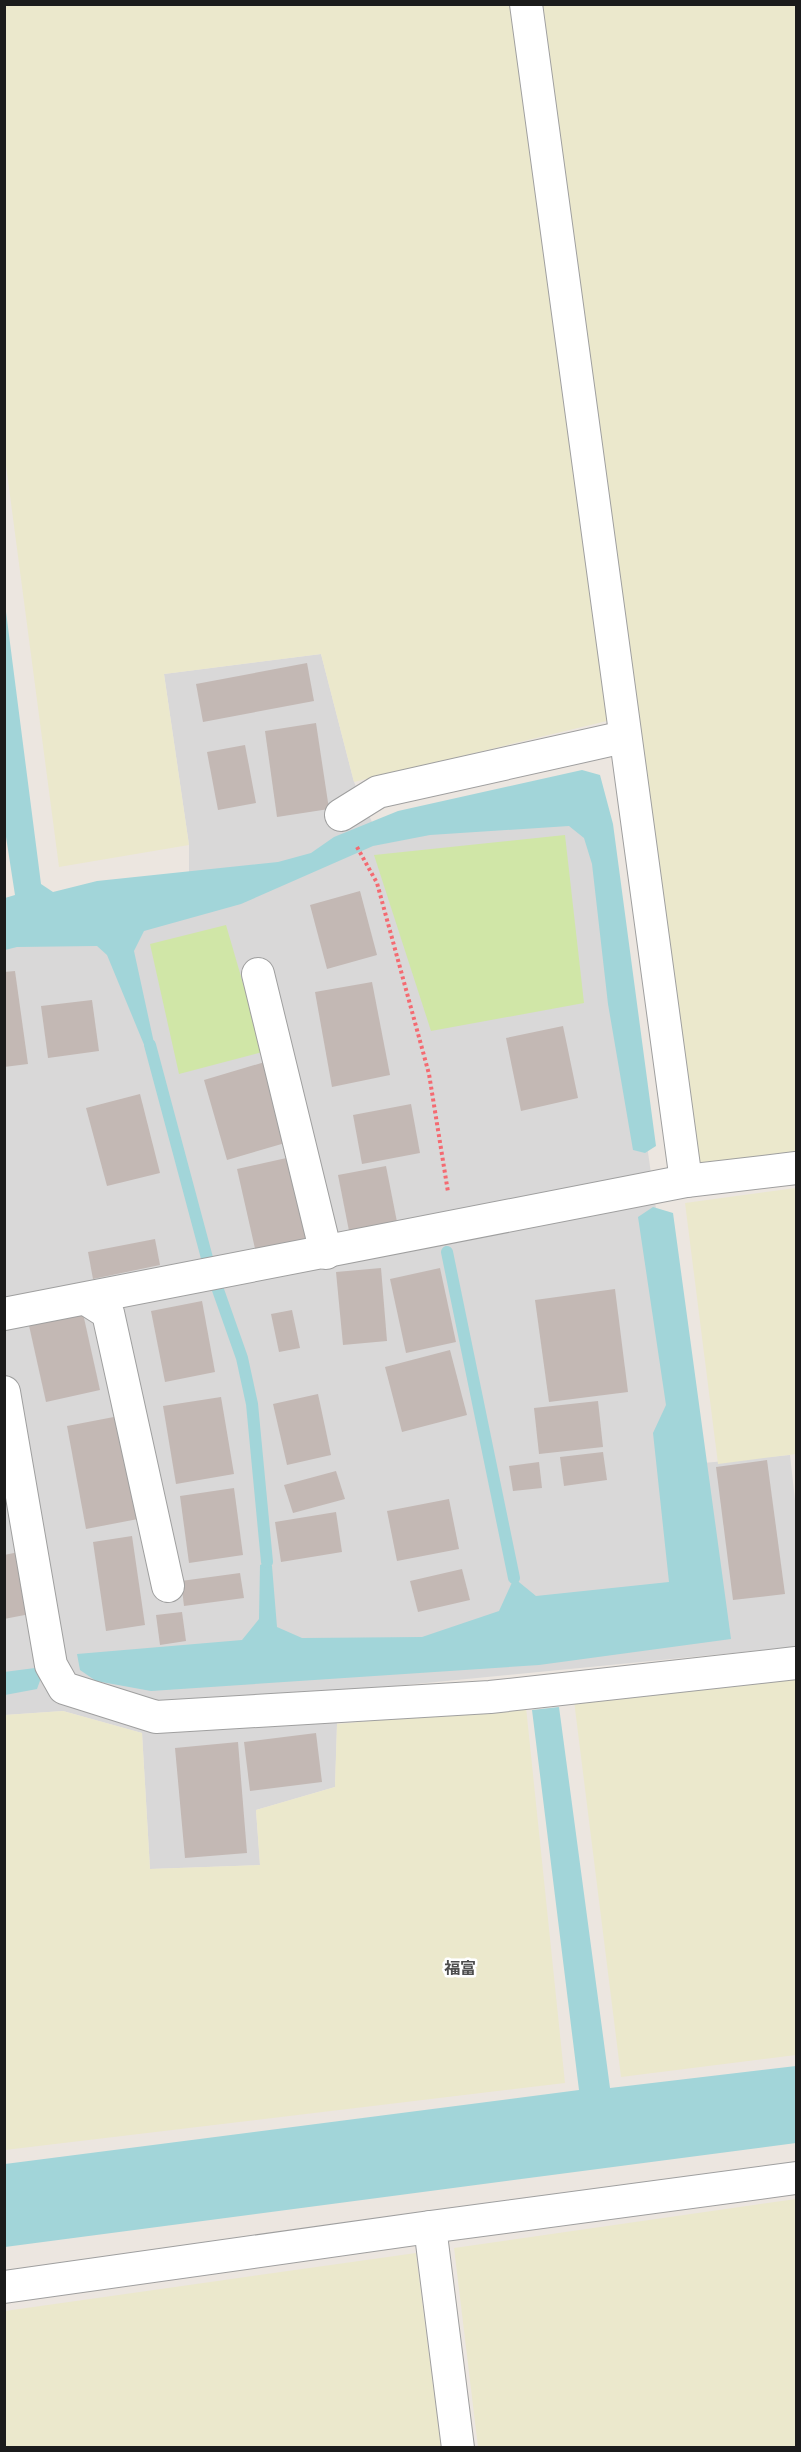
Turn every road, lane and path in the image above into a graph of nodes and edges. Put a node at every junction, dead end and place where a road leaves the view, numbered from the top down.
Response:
1 (525, 4) edge
2 (624, 737) junction
3 (341, 814) dead end
4 (362, 854) dead end
5 (258, 974) dead end
6 (796, 1168) edge
7 (686, 1181) junction
8 (454, 1228) junction
9 (326, 1253) junction
10 (86, 1299) junction
11 (4, 1314) edge
12 (4, 1392) edge
13 (168, 1586) dead end
14 (796, 1663) edge
15 (796, 2178) edge
16 (430, 2228) junction
17 (4, 2287) edge
18 (458, 2448) edge

1 - 2 street
2 - 3 street
2 - 7 street
4 - 8 path
5 - 9 street
6 - 7 street
7 - 8 street
8 - 9 street
9 - 10 street
10 - 11 street
10 - 13 street
12 - 14 street
15 - 16 street
16 - 17 street
16 - 18 street

